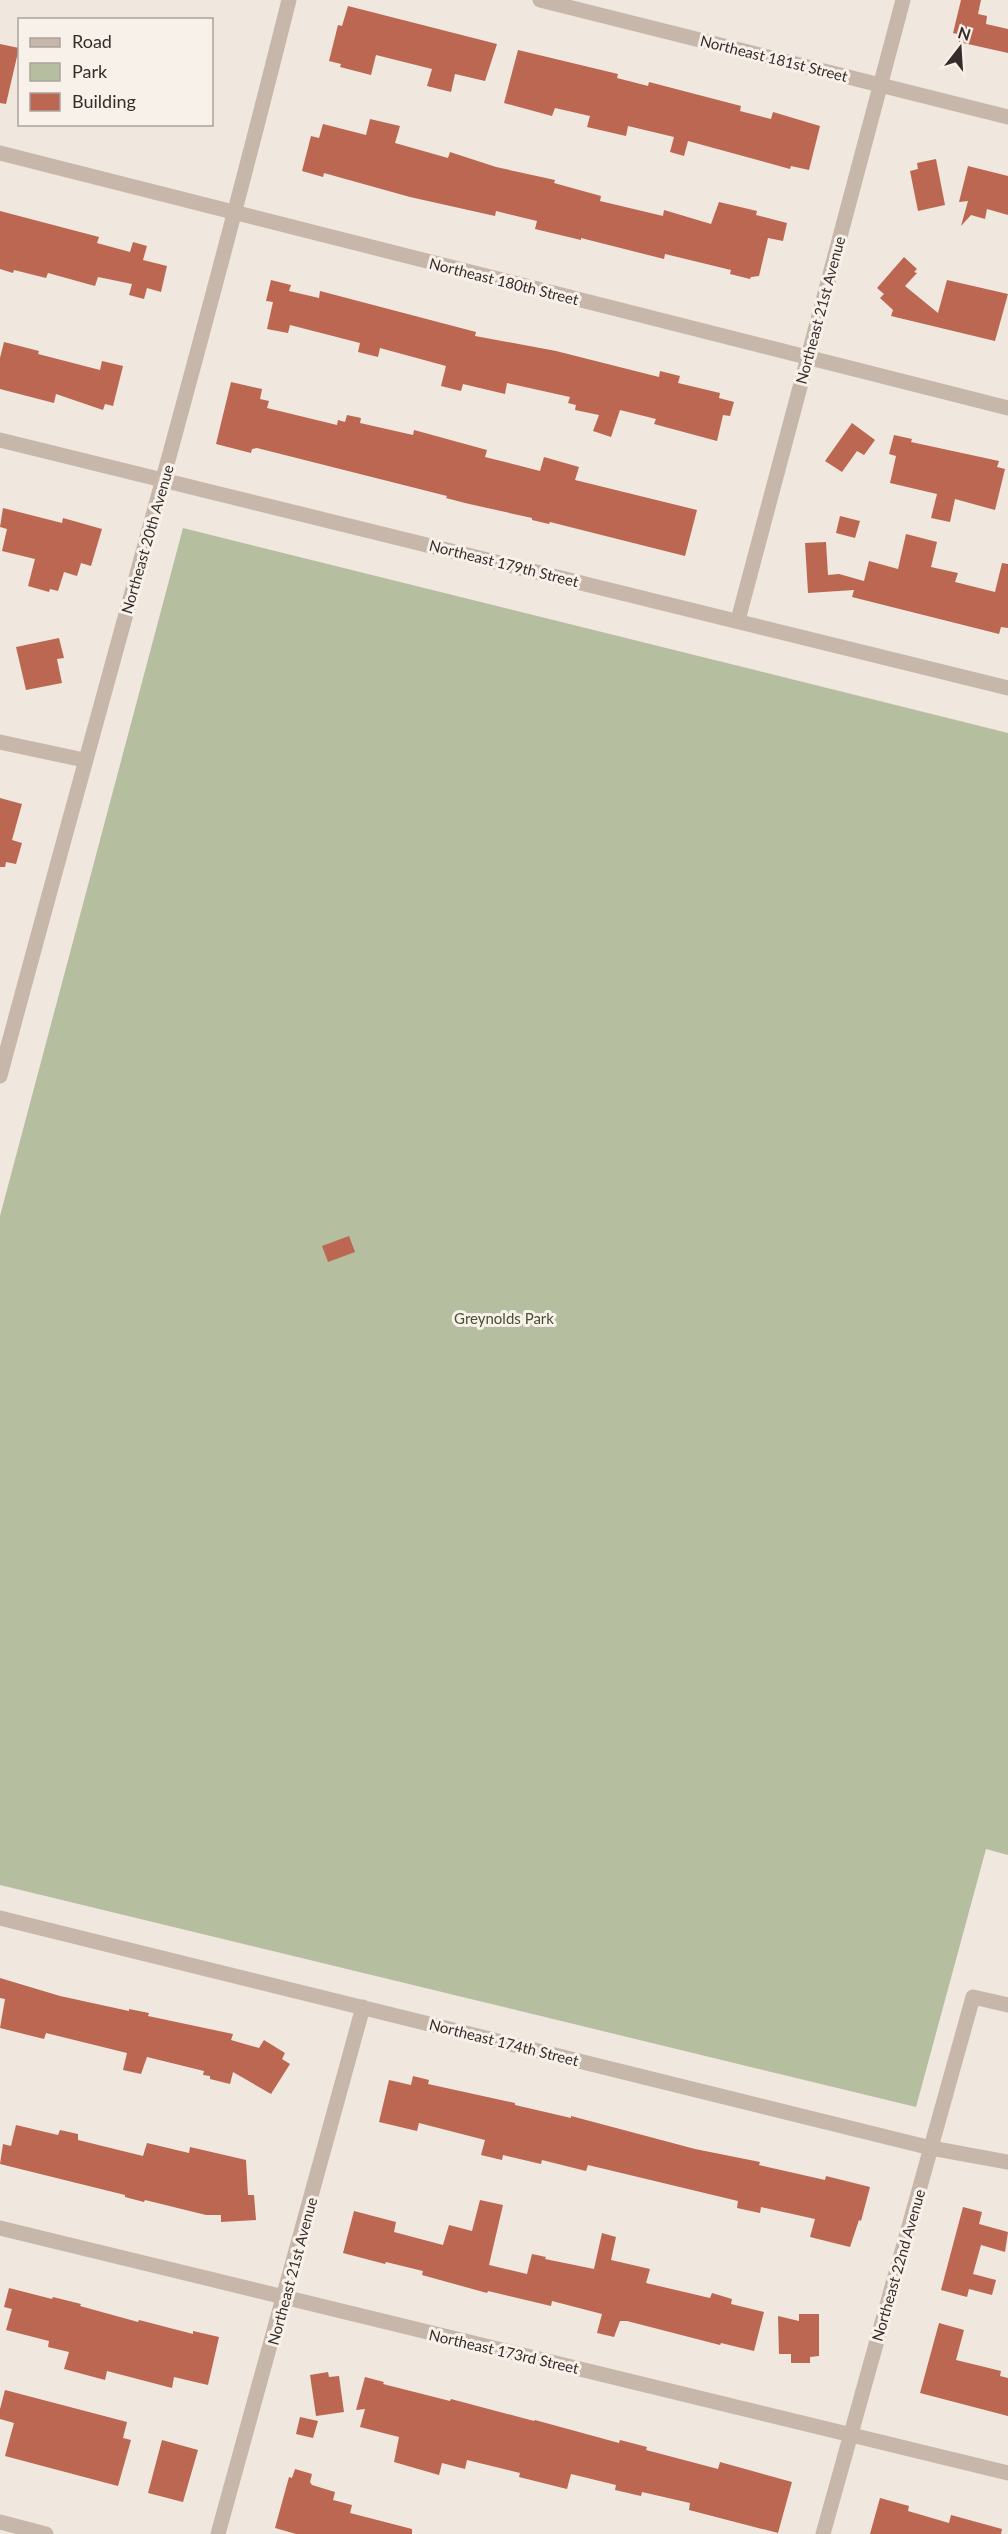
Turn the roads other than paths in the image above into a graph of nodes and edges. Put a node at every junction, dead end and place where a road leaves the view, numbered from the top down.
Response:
1 (289, 0) edge
2 (540, 0) edge
3 (903, 0) edge
4 (879, 85) junction
5 (1008, 117) edge
6 (0, 153) edge
7 (236, 212) junction
8 (807, 358) junction
9 (1008, 408) edge
10 (0, 440) edge
11 (164, 481) junction
12 (738, 620) junction
13 (1008, 688) edge
14 (0, 742) edge
15 (84, 760) junction
16 (5, 1034) edge
17 (0, 1076) edge
18 (0, 1918) edge
19 (1008, 2005) edge
20 (363, 2007) junction
21 (931, 2148) junction
22 (1008, 2162) edge
23 (0, 2229) edge
24 (284, 2299) junction
25 (851, 2434) junction
26 (1008, 2473) edge
27 (0, 2522) edge
28 (46, 2534) edge
29 (218, 2534) edge
30 (823, 2534) edge

1 - 7 street, Northeast 20th Avenue
2 - 4 street, Northeast 181st Street
3 - 4 street, Northeast 21st Avenue
4 - 5 street, Northeast 181st Street
4 - 8 street, Northeast 21st Avenue
6 - 7 street, Northeast 180th Street
7 - 8 street, Northeast 180th Street
7 - 11 street, Northeast 20th Avenue
8 - 9 street, Northeast 180th Street
8 - 12 street, Northeast 21st Avenue
10 - 11 street, Northeast 179th Street
11 - 12 street, Northeast 179th Street
11 - 15 street, Northeast 20th Avenue
12 - 13 street, Northeast 179th Street
14 - 15 street
15 - 16 street, Northeast 20th Avenue
16 - 17 street, Northeast 20th Avenue
18 - 20 street, Northeast 174th Street
19 - 21 street, Northeast 22nd Avenue
20 - 21 street, Northeast 174th Street
20 - 24 street, Northeast 21st Avenue
21 - 22 street, Northeast 174th Street
21 - 25 street, Northeast 22nd Avenue
23 - 24 street, Northeast 173rd Street
24 - 25 street, Northeast 173rd Street
24 - 29 street, Northeast 21st Avenue
25 - 26 street, Northeast 173rd Street
25 - 30 street, Northeast 22nd Avenue
27 - 28 street

